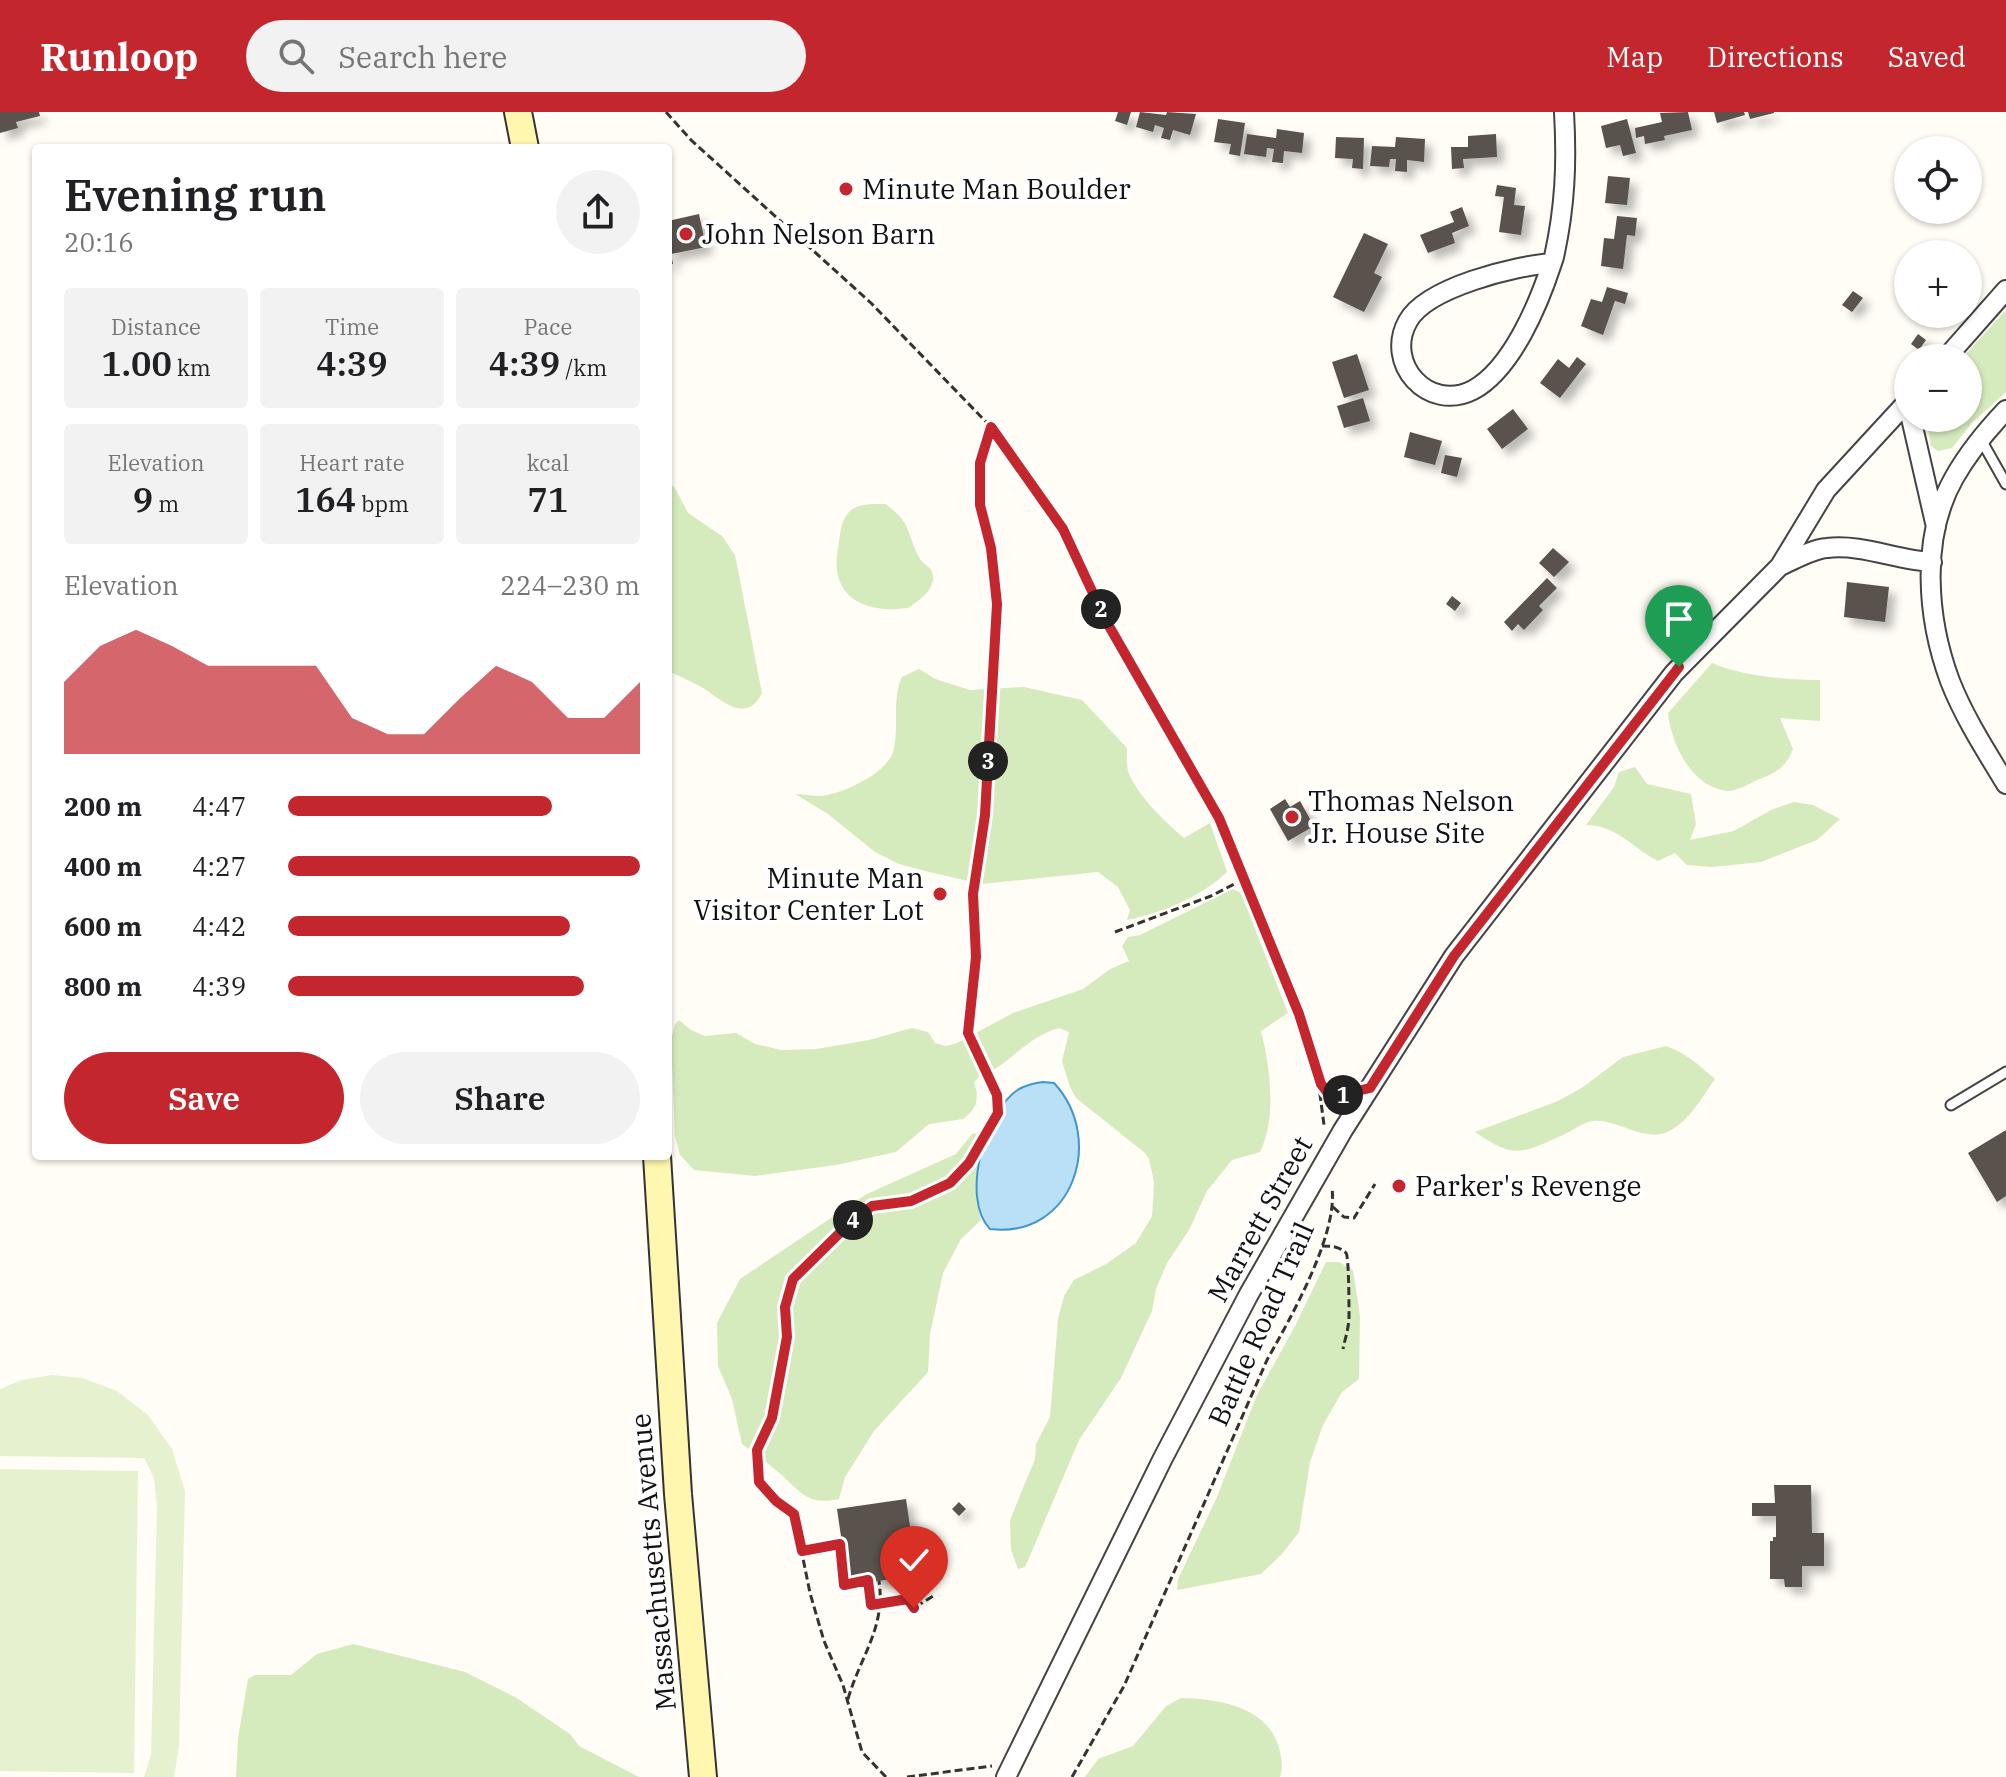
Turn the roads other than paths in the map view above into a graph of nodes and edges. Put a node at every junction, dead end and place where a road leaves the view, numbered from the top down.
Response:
1 (518, 112) edge
2 (1564, 112) edge
3 (524, 144) edge
4 (1552, 263) junction
5 (2006, 290) edge
6 (1958, 344) edge
7 (2006, 410) edge
8 (1894, 417) edge
9 (1914, 432) edge
10 (1980, 438) junction
11 (2006, 484) edge
12 (1936, 527) junction
13 (1932, 562) junction
14 (1780, 566) junction
15 (2006, 784) edge
16 (2006, 1072) edge
17 (1951, 1105) dead end
18 (657, 1160) edge
19 (1008, 1774) edge
20 (703, 1777) edge

1 - 3 main road
2 - 4 street
4 - 4 street
5 - 6 street
7 - 10 street
8 - 14 street, Marrett Street
9 - 12 street
10 - 11 lane
10 - 12 street
12 - 13 street
13 - 14 street
13 - 15 street
14 - 19 street, Marrett Street
16 - 17 lane
18 - 20 main road, Massachusetts Avenue

